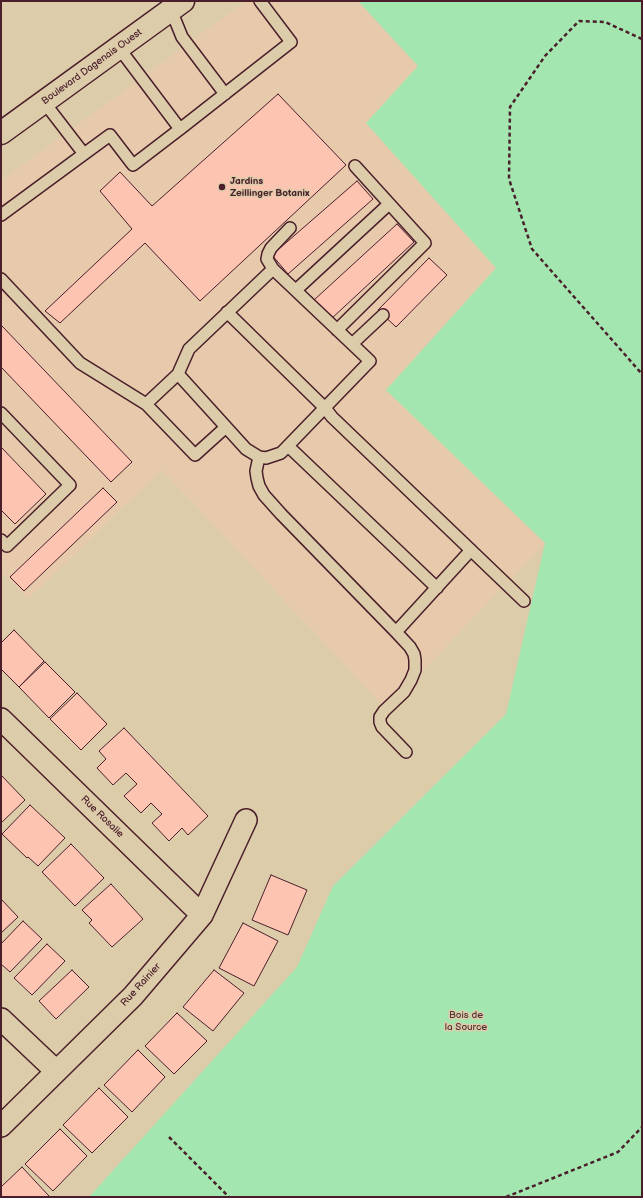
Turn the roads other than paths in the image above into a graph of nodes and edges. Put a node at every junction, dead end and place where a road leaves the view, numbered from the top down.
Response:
1 (260, 1) edge
2 (177, 6) edge
3 (119, 48) junction
4 (225, 94) junction
5 (44, 102) junction
6 (180, 129) junction
7 (1, 133) edge
8 (84, 154) junction
9 (354, 166) dead end
10 (390, 204) junction
11 (1, 215) edge
12 (290, 228) dead end
13 (273, 269) junction
14 (1, 279) edge
15 (296, 290) junction
16 (227, 312) junction
17 (383, 315) dead end
18 (337, 330) junction
19 (352, 344) junction
20 (178, 374) junction
21 (146, 404) junction
22 (325, 408) junction
23 (1, 413) edge
24 (226, 427) junction
25 (288, 446) junction
26 (259, 457) junction
27 (1, 540) edge
28 (471, 550) junction
29 (437, 588) junction
30 (524, 601) dead end
31 (396, 632) junction
32 (1, 720) edge
33 (406, 752) dead end
34 (246, 820) dead end
35 (202, 915) junction
36 (1, 1019) edge
37 (56, 1071) junction
38 (1, 1126) edge

1 - 4 lane
2 - 3 main road, Boulevard Dagenais Ouest
2 - 4 lane
3 - 5 main road, Boulevard Dagenais Ouest
3 - 6 lane
4 - 6 lane
5 - 7 main road, Boulevard Dagenais Ouest
5 - 8 lane
6 - 8 lane
8 - 11 lane
9 - 10 lane
10 - 15 lane
10 - 18 lane
12 - 13 lane
13 - 15 lane
13 - 16 lane
14 - 21 lane
15 - 18 lane
16 - 20 lane
16 - 22 lane
17 - 19 lane
18 - 19 lane
19 - 22 lane
20 - 21 lane
20 - 24 lane
21 - 24 lane
22 - 25 lane
22 - 28 lane
23 - 27 lane
24 - 26 lane
25 - 26 lane
25 - 29 lane
26 - 31 lane
28 - 29 lane
28 - 30 lane
29 - 31 lane
31 - 33 lane
32 - 35 street, Rue Rosalie
34 - 35 street, Rue Rainier
35 - 37 street, Rue Rainier
36 - 37 street
37 - 38 street, Rue Rainier

